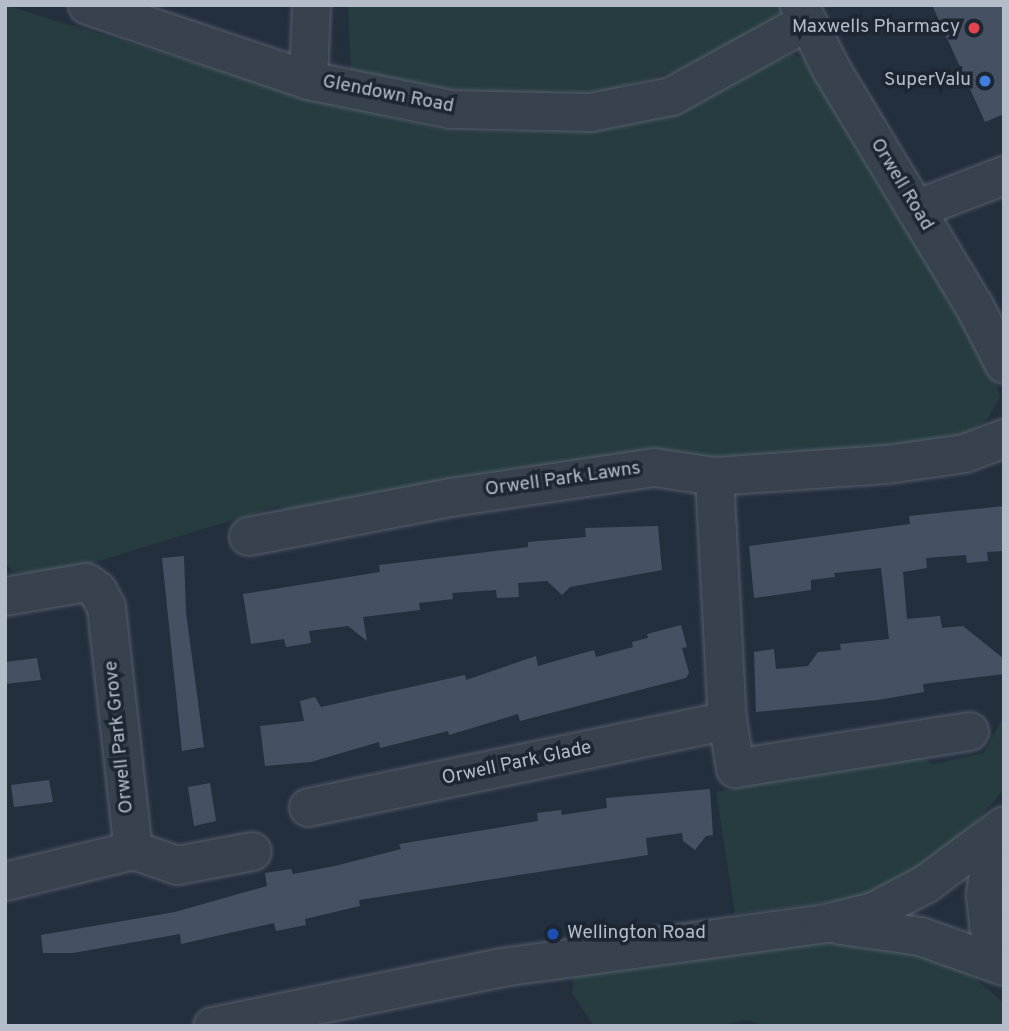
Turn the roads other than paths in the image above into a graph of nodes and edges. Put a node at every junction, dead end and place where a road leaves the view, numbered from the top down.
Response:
1 (87, 5) edge
2 (311, 5) edge
3 (803, 13) edge
4 (308, 80) junction
5 (1004, 175) edge
6 (915, 209) junction
7 (1004, 364) edge
8 (1004, 438) edge
9 (714, 476) junction
10 (248, 536) dead end
11 (5, 596) edge
12 (727, 720) junction
13 (969, 731) dead end
14 (308, 807) dead end
15 (1004, 825) edge
16 (1004, 832) edge
17 (133, 850) junction
18 (252, 851) dead end
19 (5, 881) edge
20 (825, 923) junction
21 (1004, 965) edge
22 (212, 1026) edge

1 - 4 street, Glendown Road
2 - 4 street
3 - 4 street, Glendown Road
3 - 6 street, Orwell Road
5 - 6 street
6 - 7 street, Orwell Road
8 - 9 street, Orwell Park Lawns
9 - 10 street, Orwell Park Lawns
9 - 12 street
11 - 17 street, Orwell Park Grove
12 - 13 street
12 - 14 street, Orwell Park Glade
15 - 20 street
16 - 21 street
17 - 18 street
17 - 19 street
20 - 21 street
20 - 22 street

